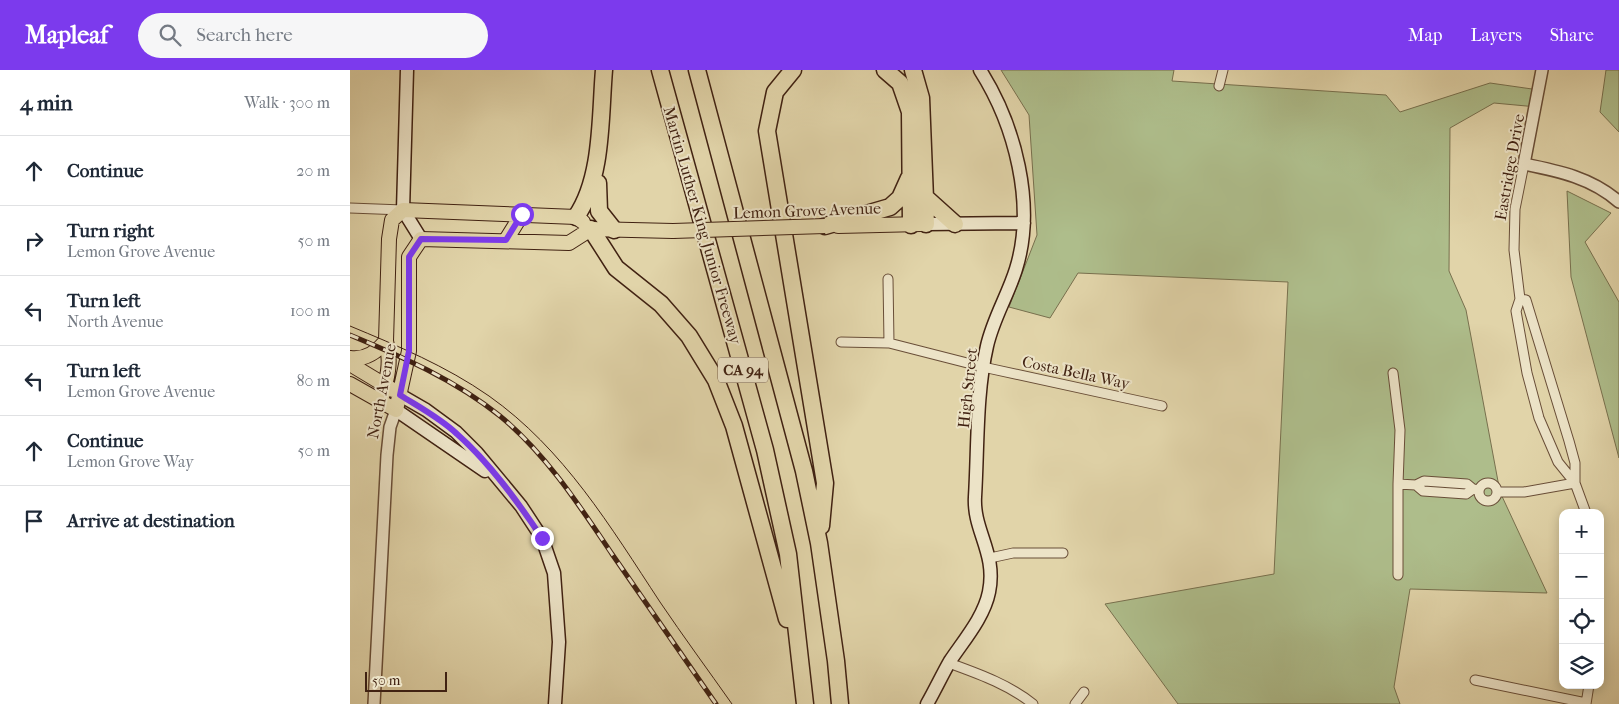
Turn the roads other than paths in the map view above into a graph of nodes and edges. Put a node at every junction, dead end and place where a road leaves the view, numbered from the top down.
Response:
1 (407, 70) edge
2 (604, 70) edge
3 (660, 70) edge
4 (697, 70) edge
5 (793, 70) edge
6 (886, 70) edge
7 (913, 70) edge
8 (980, 70) edge
9 (1223, 70) edge
10 (1542, 70) edge
11 (1219, 86) dead end
12 (1524, 164) junction
13 (595, 168) junction
14 (910, 176) junction
15 (925, 197) junction
16 (1619, 202) edge
17 (350, 208) edge
18 (404, 210) junction
19 (522, 214) junction
20 (576, 216) junction
21 (1024, 223) junction
22 (919, 224) junction
23 (955, 224) junction
24 (825, 226) junction
25 (591, 229) junction
26 (614, 230) junction
27 (421, 239) junction
28 (506, 240) junction
29 (888, 279) dead end
30 (1520, 299) junction
31 (386, 341) junction
32 (841, 342) dead end
33 (889, 343) junction
34 (350, 358) edge
35 (350, 364) edge
36 (983, 367) junction
37 (1392, 373) dead end
38 (350, 384) edge
39 (386, 386) junction
40 (400, 395) junction
41 (381, 400) junction
42 (1162, 406) dead end
43 (396, 410) junction
44 (497, 479) junction
45 (1575, 483) junction
46 (1398, 484) junction
47 (1585, 509) edge
48 (819, 543) junction
49 (1063, 553) dead end
50 (990, 558) junction
51 (1398, 575) dead end
52 (949, 663) junction
53 (802, 675) junction
54 (1475, 680) dead end
55 (1588, 689) edge
56 (1084, 692) dead end
57 (1586, 703) edge
58 (374, 704) edge
59 (555, 704) edge
60 (805, 704) edge
61 (840, 704) edge
62 (927, 704) edge
63 (1033, 704) edge
64 (1075, 704) edge

1 - 18 main road
2 - 13 highway
3 - 53 highway, Martin Luther King Junior Freeway / CA 94
4 - 48 highway, Martin Luther King Junior Freeway / CA 94
5 - 48 highway
6 - 14 highway
7 - 15 highway
8 - 21 main road, High Street
9 - 11 street
10 - 12 street, Eastridge Drive
12 - 16 street
12 - 30 street, Eastridge Drive
13 - 20 highway
13 - 26 highway
14 - 22 highway
14 - 24 highway
15 - 22 highway
15 - 23 highway
17 - 18 street
18 - 19 main road
18 - 27 main road
18 - 31 main road, North Avenue
19 - 20 main road
19 - 28 main road
20 - 25 main road
21 - 23 main road, Lemon Grove Avenue
21 - 36 main road, High Street
22 - 23 main road, Lemon Grove Avenue
22 - 24 main road, Lemon Grove Avenue
24 - 26 main road, Lemon Grove Avenue, bridge
25 - 26 main road, Lemon Grove Avenue
25 - 28 main road
25 - 53 highway
27 - 28 main road
27 - 40 main road, North Avenue
29 - 33 street
30 - 45 street, Eastridge Drive
30 - 45 street, Eastridge Drive
31 - 34 main road
31 - 39 main road, North Avenue
32 - 33 street, Costa Bella Way
33 - 36 street, Costa Bella Way
35 - 39 main road
36 - 42 street, Costa Bella Way
36 - 50 main road, High Street
37 - 46 street
38 - 41 main road
39 - 40 main road
39 - 41 main road, North Avenue
40 - 43 main road, North Avenue
40 - 44 main road
41 - 43 main road
43 - 44 main road
43 - 58 street, North Avenue
44 - 59 main road
45 - 46 street
45 - 47 street, Eastridge Drive
46 - 51 street
48 - 61 highway, Martin Luther King Junior Freeway / CA 94
49 - 50 street
50 - 52 main road, High Street
52 - 62 main road, High Street
52 - 63 street
53 - 60 highway, Martin Luther King Junior Freeway / CA 94
54 - 57 street
55 - 57 street
56 - 64 street

